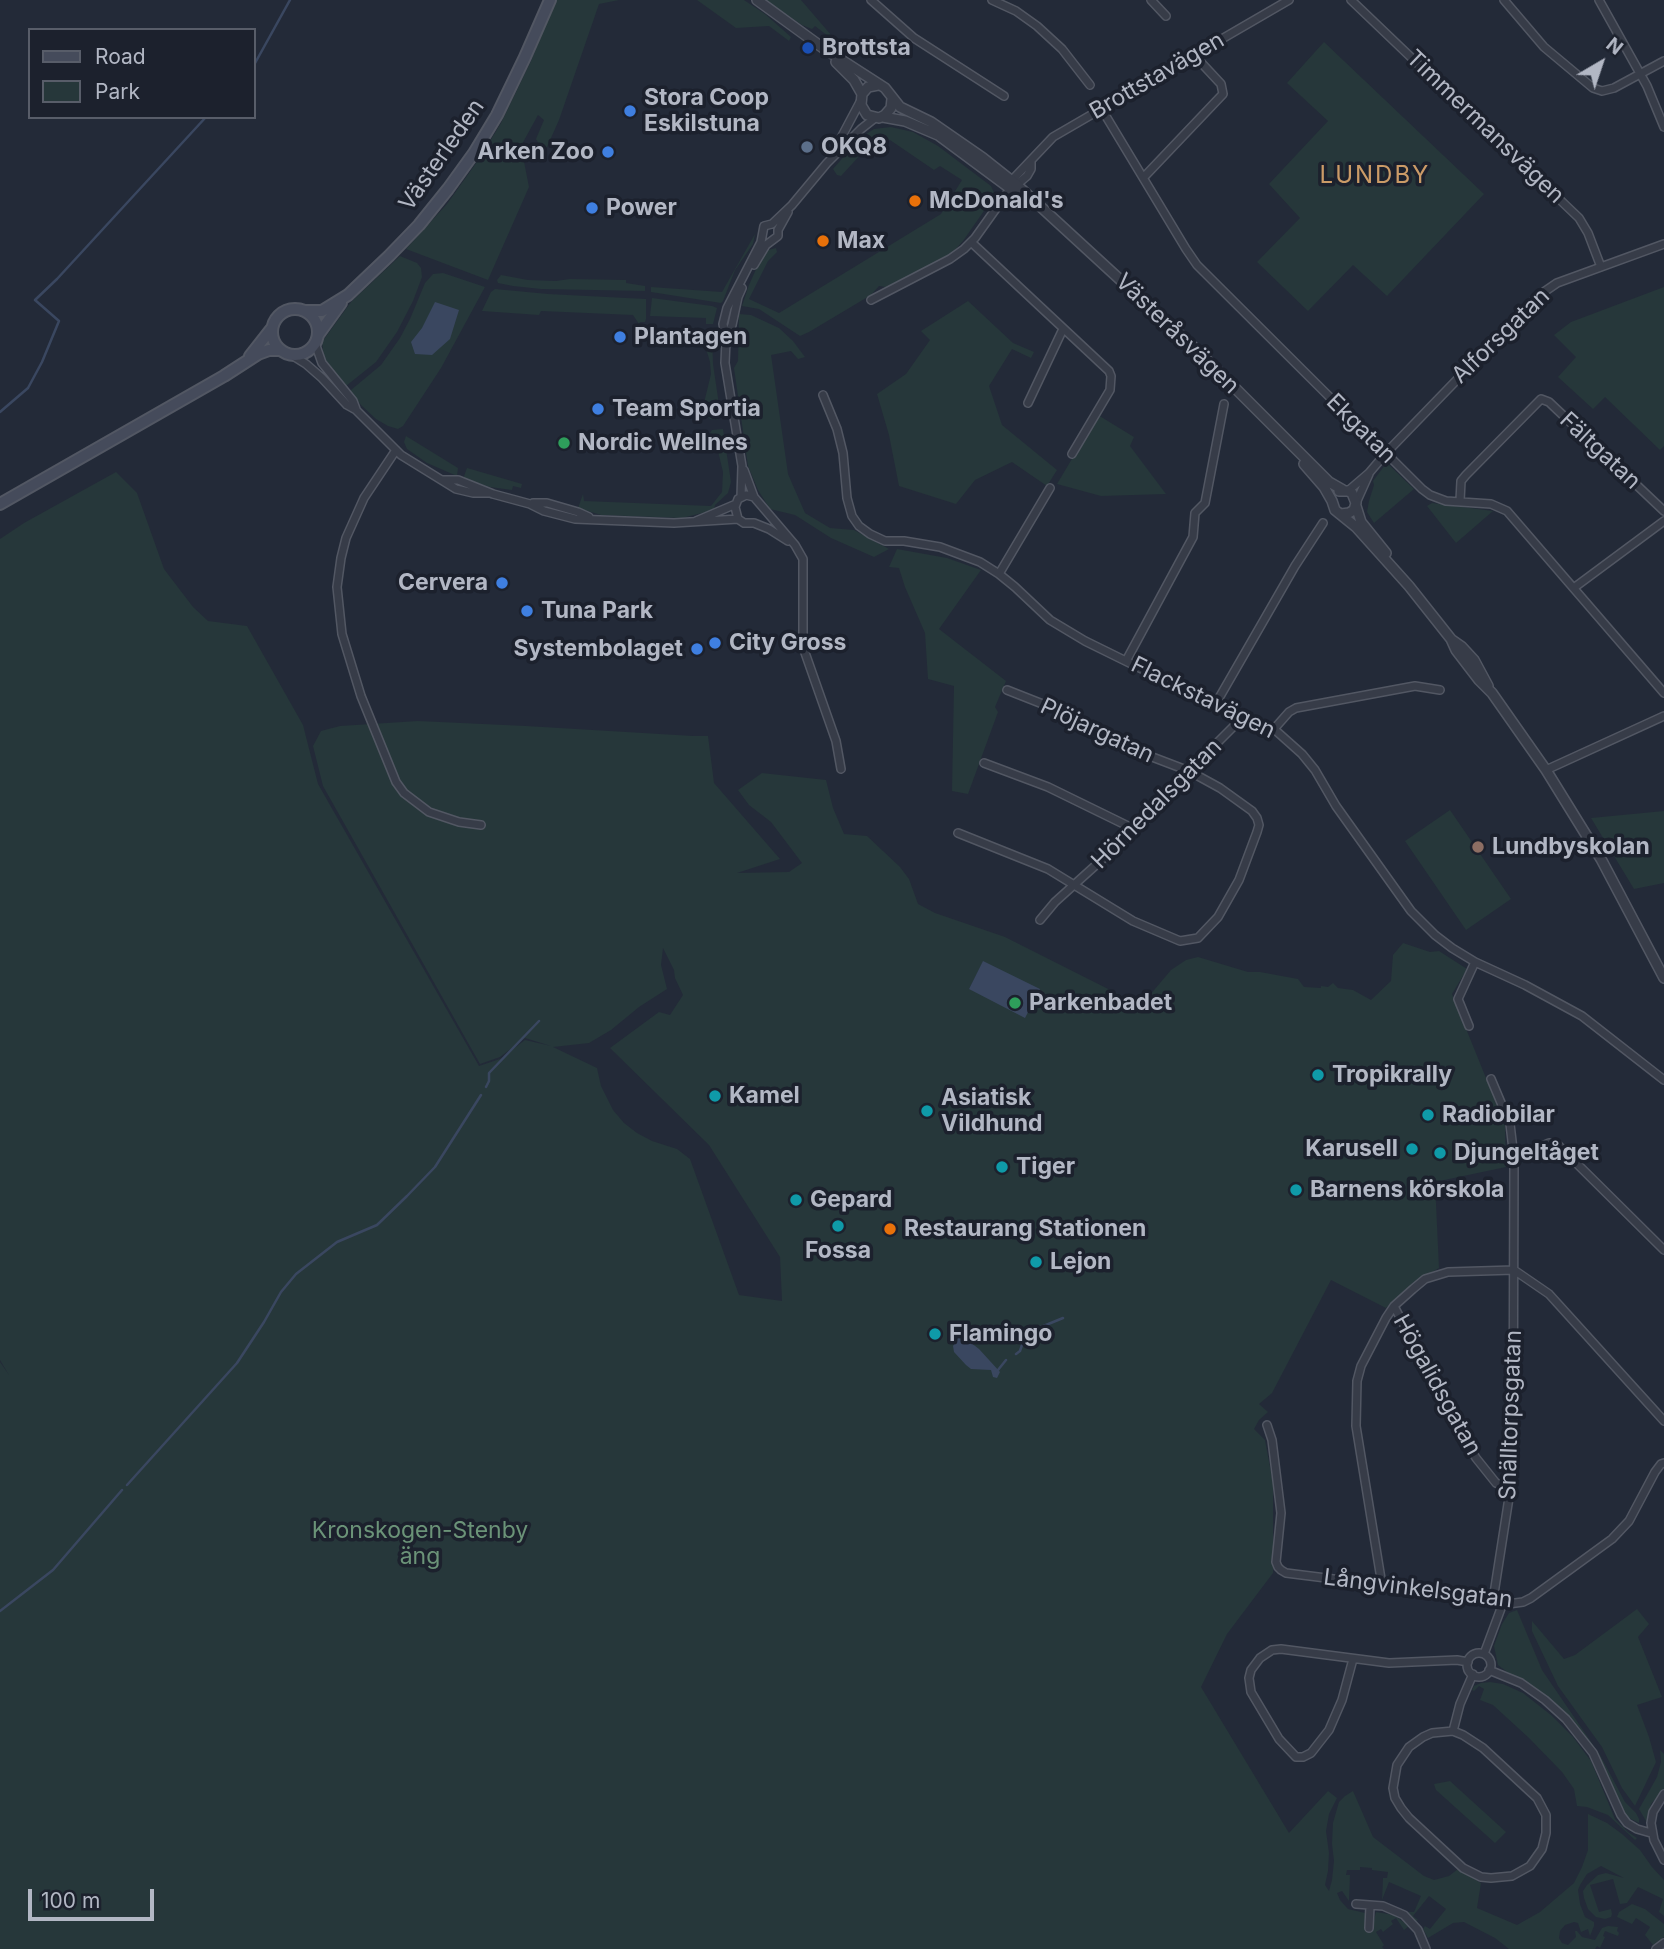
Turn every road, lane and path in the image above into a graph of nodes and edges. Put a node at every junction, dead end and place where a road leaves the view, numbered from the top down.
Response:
1 (547, 0) edge
2 (757, 0) edge
3 (872, 0) edge
4 (992, 0) edge
5 (1151, 0) edge
6 (1289, 0) edge
7 (1351, 0) edge
8 (1504, 0) edge
9 (1598, 0) edge
10 (1166, 16) dead end
11 (823, 48) junction
12 (1194, 55) junction
13 (1664, 61) edge
14 (1641, 74) junction
15 (878, 85) junction
16 (1090, 85) dead end
17 (1004, 96) dead end
18 (861, 98) junction
19 (892, 99) junction
20 (1101, 108) junction
21 (879, 117) junction
22 (1664, 127) edge
23 (827, 163) junction
24 (1144, 177) junction
25 (1013, 185) junction
26 (775, 227) junction
27 (762, 235) junction
28 (770, 241) junction
29 (971, 242) junction
30 (1664, 244) edge
31 (1601, 267) junction
32 (348, 295) junction
33 (871, 300) dead end
34 (306, 311) junction
35 (272, 328) junction
36 (1063, 328) junction
37 (316, 339) junction
38 (726, 340) junction
39 (285, 352) junction
40 (247, 360) junction
41 (823, 395) dead end
42 (1028, 403) dead end
43 (1224, 404) dead end
44 (356, 410) junction
45 (1289, 443) junction
46 (396, 450) junction
47 (1386, 453) junction
48 (1072, 454) dead end
49 (742, 466) junction
50 (1369, 473) junction
51 (1050, 488) dead end
52 (1345, 490) junction
53 (754, 497) junction
54 (738, 500) junction
55 (1332, 501) junction
56 (1460, 501) junction
57 (0, 505) edge
58 (762, 505) junction
59 (1356, 505) junction
60 (1664, 511) edge
61 (1341, 514) junction
62 (738, 519) junction
63 (1664, 521) edge
64 (693, 523) junction
65 (754, 523) junction
66 (1323, 523) dead end
67 (795, 545) junction
68 (999, 574) junction
69 (1409, 586) junction
70 (1575, 587) junction
71 (1126, 661) junction
72 (1007, 690) dead end
73 (1440, 690) dead end
74 (1664, 692) edge
75 (1215, 705) junction
76 (1244, 716) junction
77 (1664, 716) edge
78 (1274, 729) junction
79 (984, 763) dead end
80 (841, 769) dead end
81 (1189, 771) junction
82 (1546, 771) junction
83 (481, 825) dead end
84 (1136, 830) junction
85 (958, 833) dead end
86 (1075, 884) junction
87 (1040, 920) dead end
88 (1475, 962) junction
89 (1664, 978) edge
90 (1469, 1026) dead end
91 (1491, 1079) dead end
92 (1664, 1080) edge
93 (1514, 1158) junction
94 (1664, 1250) edge
95 (1514, 1270) junction
96 (1394, 1307) junction
97 (1664, 1421) edge
98 (1267, 1425) dead end
99 (1664, 1463) edge
100 (1512, 1489) junction
101 (1382, 1584) junction
102 (1493, 1600) junction
103 (1503, 1603) junction
104 (1484, 1654) junction
105 (1353, 1659) junction
106 (1468, 1662) junction
107 (1489, 1670) junction
108 (1473, 1674) junction
109 (1453, 1731) junction
110 (1664, 1794) edge
111 (1651, 1832) junction
112 (1664, 1860) edge
113 (1356, 1904) dead end
114 (1370, 1906) junction
115 (1369, 1928) dead end
116 (1664, 1943) edge
117 (1426, 1949) edge
118 (1656, 1949) edge

1 - 32 main road, Västerleden
2 - 11 street
3 - 17 street
4 - 16 street
5 - 10 street
6 - 12 street, Brottstavägen
7 - 31 street, Timmermansvägen
8 - 14 street
9 - 14 street
11 - 15 street
11 - 18 street
12 - 20 street, Brottstavägen
12 - 24 street
13 - 14 street
14 - 22 street
15 - 18 street
15 - 19 street
18 - 21 street
18 - 23 street
19 - 21 street
19 - 25 street, Västeråsvägen
20 - 24 street, Ekgatan
20 - 25 street, Brottstavägen
21 - 23 street
21 - 25 street, Västeråsvägen
23 - 26 street
24 - 47 street, Ekgatan
25 - 29 street, Brottstavägen
25 - 45 street, Västeråsvägen
26 - 27 street
26 - 28 street
27 - 28 street
27 - 38 street
28 - 38 street
29 - 33 street, Brottstavägen
29 - 36 street
30 - 31 street, Alforsgatan
31 - 47 street, Alforsgatan
32 - 34 main road, Västerleden
32 - 37 main road, Västerleden
34 - 35 main road
34 - 37 main road
35 - 39 main road
35 - 40 main road
36 - 42 street
36 - 48 street
37 - 39 main road
37 - 44 street
38 - 49 street
39 - 40 main road
39 - 44 street
40 - 57 main road
41 - 68 street, Flackstavägen
43 - 71 street
44 - 46 street
45 - 52 street, Västeråsvägen
45 - 55 street, Västeråsvägen
46 - 64 street
46 - 83 street
47 - 50 street, Alforsgatan
47 - 56 street, Ekgatan
49 - 53 street
49 - 54 street
50 - 52 street, Alforsgatan
50 - 59 street, Alforsgatan
51 - 68 street
52 - 55 street
52 - 59 street
53 - 54 street
53 - 58 street
54 - 62 street
54 - 64 street
55 - 61 street
56 - 60 street, Fältgatan
56 - 70 street, Ekgatan
58 - 65 street
58 - 67 street
59 - 61 street
59 - 69 street
61 - 69 street
62 - 64 street
62 - 65 street
63 - 70 street
65 - 67 street
66 - 75 street
67 - 80 street
68 - 71 street, Flackstavägen
69 - 82 street
70 - 74 street, Ekgatan
71 - 75 street, Flackstavägen
72 - 81 street, Plöjargatan
73 - 78 street
75 - 76 street, Flackstavägen
76 - 78 street, Flackstavägen
76 - 81 street, Hörnedalsgatan
77 - 82 street
78 - 88 street, Flackstavägen
79 - 84 street
81 - 84 street, Hörnedalsgatan
81 - 86 street, Plöjargatan
82 - 89 street
84 - 86 street, Hörnedalsgatan
85 - 86 street
86 - 87 street, Hörnedalsgatan
88 - 90 street
88 - 92 street, Flackstavägen
91 - 93 street, Snälltorpsgatan
93 - 94 street
93 - 95 street, Snälltorpsgatan
95 - 96 street
95 - 97 street
95 - 100 street, Snälltorpsgatan
96 - 100 street, Högalidsgatan
96 - 101 street
98 - 101 street, Långvinkelsgatan
99 - 103 street, Långvinkelsgatan
100 - 102 street, Snälltorpsgatan
101 - 102 street, Långvinkelsgatan
102 - 103 street, Långvinkelsgatan
103 - 104 street
104 - 106 street
104 - 107 street
105 - 105 street
105 - 106 street
106 - 108 street
107 - 108 street
107 - 111 street
108 - 109 street
109 - 109 street
110 - 111 street
111 - 112 street
113 - 114 street
114 - 115 street
114 - 117 street
116 - 118 street

